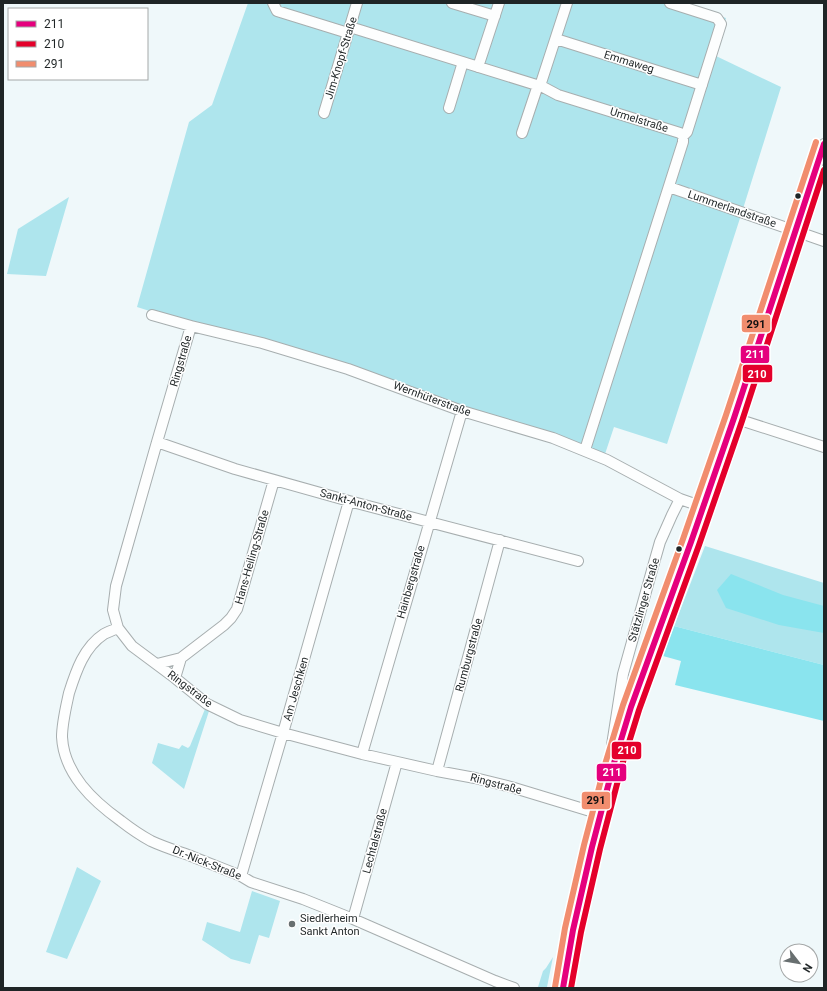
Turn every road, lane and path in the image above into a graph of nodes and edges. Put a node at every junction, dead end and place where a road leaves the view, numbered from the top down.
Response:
1 (273, 3) edge
2 (357, 3) edge
3 (452, 3) edge
4 (499, 3) edge
5 (567, 3) edge
6 (670, 3) edge
7 (495, 16) junction
8 (349, 30) junction
9 (556, 39) junction
10 (463, 62) junction
11 (478, 67) junction
12 (539, 85) junction
13 (702, 85) junction
14 (449, 108) dead end
15 (324, 112) dead end
16 (522, 133) dead end
17 (683, 136) junction
18 (824, 144) edge
19 (669, 187) junction
20 (796, 230) junction
21 (824, 240) edge
22 (152, 315) dead end
23 (191, 326) junction
24 (462, 411) junction
25 (734, 418) junction
26 (157, 442) junction
27 (824, 447) edge
28 (585, 450) junction
29 (274, 480) junction
30 (680, 499) junction
31 (349, 501) junction
32 (703, 507) junction
33 (429, 522) junction
34 (500, 540) junction
35 (578, 561) dead end
36 (118, 628) junction
37 (181, 658) junction
38 (157, 664) junction
39 (175, 678) junction
40 (618, 704) junction
41 (631, 707) junction
42 (283, 733) junction
43 (362, 754) junction
44 (397, 762) junction
45 (614, 763) junction
46 (437, 771) junction
47 (600, 814) junction
48 (241, 876) junction
49 (353, 919) junction
50 (514, 988) edge
51 (563, 988) edge

1 - 8 street, Urmelstraße
2 - 8 street, Jim-Knopf-Straße
3 - 7 street
4 - 7 street
5 - 9 street
6 - 13 street
7 - 11 street
8 - 10 street, Urmelstraße
8 - 15 street, Jim-Knopf-Straße
9 - 12 street
9 - 13 street, Emmaweg
10 - 11 street, Urmelstraße
10 - 14 street
11 - 12 street, Urmelstraße
12 - 16 street
12 - 17 street, Urmelstraße
13 - 17 street
17 - 19 street, Urmelstraße
18 - 20 street, Stätzlinger Straße
19 - 20 street, Lummerlandstraße
19 - 28 street, Urmelstraße
20 - 21 street, Lummerlandstraße
20 - 25 street, Stätzlinger Straße
22 - 23 street, Wernhüterstraße
23 - 24 street, Wernhüterstraße
23 - 26 street, Ringstraße
24 - 28 street, Wernhüterstraße
24 - 33 street, Hainbergstraße
25 - 27 street
25 - 32 street, Stätzlinger Straße
26 - 29 street, Sankt-Anton-Straße
26 - 36 street, Ringstraße
28 - 30 street, Wernhüterstraße
29 - 31 street, Sankt-Anton-Straße
29 - 37 street, Hans-Heiling-Straße
30 - 32 street, Wernhüterstraße
30 - 40 street, Stätzlinger Straße
31 - 33 street, Sankt-Anton-Straße
31 - 42 street, Am Jeschken
32 - 41 street, Stätzlinger Straße
33 - 34 street, Sankt-Anton-Straße
33 - 43 street, Hainbergstraße
34 - 35 street, Sankt-Anton-Straße
34 - 46 street, Rumburgstraße
36 - 38 street, Ringstraße
36 - 48 street, Dr.-Nick-Straße
37 - 38 street, Hans-Heiling-Straße
37 - 39 street
38 - 39 street, Ringstraße
39 - 42 street, Ringstraße
40 - 41 street
40 - 45 street, Stätzlinger Straße
41 - 45 street, Stätzlinger Straße
42 - 43 street, Ringstraße
42 - 48 street, Am Jeschken
43 - 44 street, Ringstraße
44 - 46 street, Ringstraße
44 - 49 street, Lechtalstraße
45 - 47 street, Stätzlinger Straße
46 - 47 street, Ringstraße
47 - 51 street, Stätzlinger Straße
48 - 49 street, Dr.-Nick-Straße
49 - 50 street, Dr.-Nick-Straße

